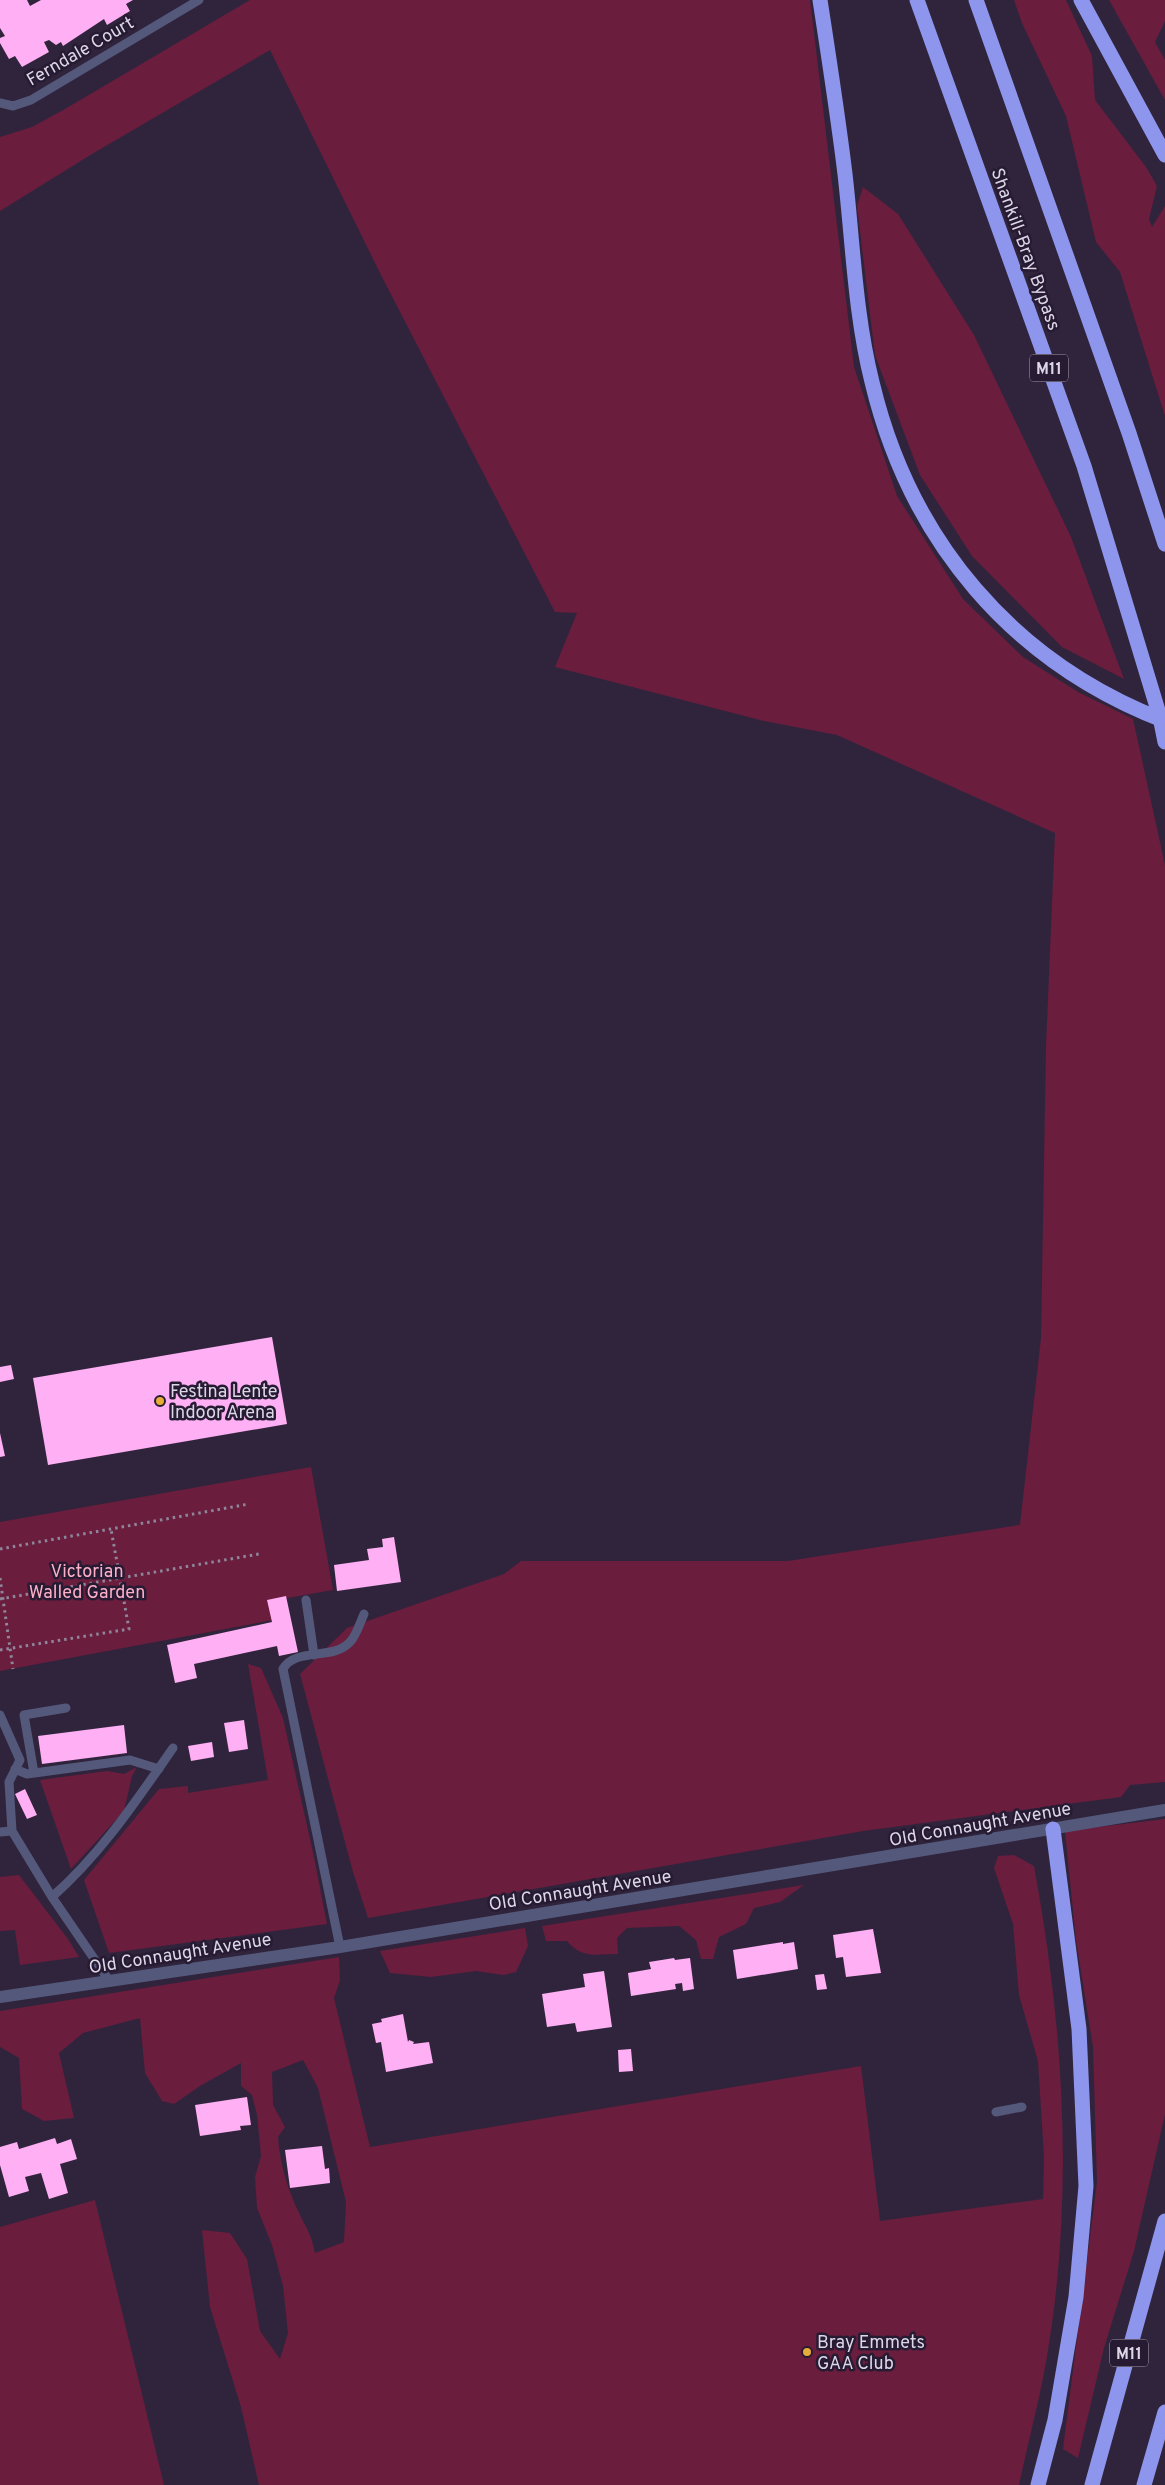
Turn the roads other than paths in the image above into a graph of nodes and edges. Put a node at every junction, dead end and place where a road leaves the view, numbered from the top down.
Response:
1 (199, 0) edge
2 (820, 0) edge
3 (917, 0) edge
4 (976, 0) edge
5 (1081, 0) edge
6 (0, 103) edge
7 (1165, 155) edge
8 (1165, 544) edge
9 (1165, 721) edge
10 (1165, 742) edge
11 (306, 1600) dead end
12 (364, 1614) dead end
13 (314, 1655) junction
14 (66, 1708) dead end
15 (0, 1715) edge
16 (173, 1748) dead end
17 (15, 1769) junction
18 (159, 1769) junction
19 (34, 1773) junction
20 (1165, 1810) edge
21 (1053, 1829) junction
22 (12, 1831) junction
23 (0, 1832) edge
24 (52, 1897) junction
25 (340, 1947) junction
26 (110, 1982) junction
27 (0, 1997) edge
28 (1022, 2107) dead end
29 (996, 2112) dead end
30 (1165, 2221) edge
31 (1165, 2412) edge
32 (1038, 2485) edge
33 (1092, 2485) edge
34 (1144, 2485) edge

1 - 6 lane, Ferndale Court
2 - 9 highway
3 - 10 highway, Shankill-Bray Bypass / M11
4 - 8 highway, Shankill-Bray Bypass
5 - 7 highway
11 - 13 lane
12 - 13 lane
13 - 25 lane
14 - 19 lane
15 - 17 lane
16 - 18 lane
17 - 19 lane
17 - 22 lane
18 - 19 lane
18 - 24 lane
20 - 21 street, Old Connaught Avenue
21 - 25 street, Old Connaught Avenue
21 - 32 highway
22 - 23 lane
22 - 24 lane
24 - 26 lane
25 - 26 street, Old Connaught Avenue
26 - 27 street, Old Connaught Avenue
28 - 29 lane
30 - 33 highway, M11
31 - 34 highway

